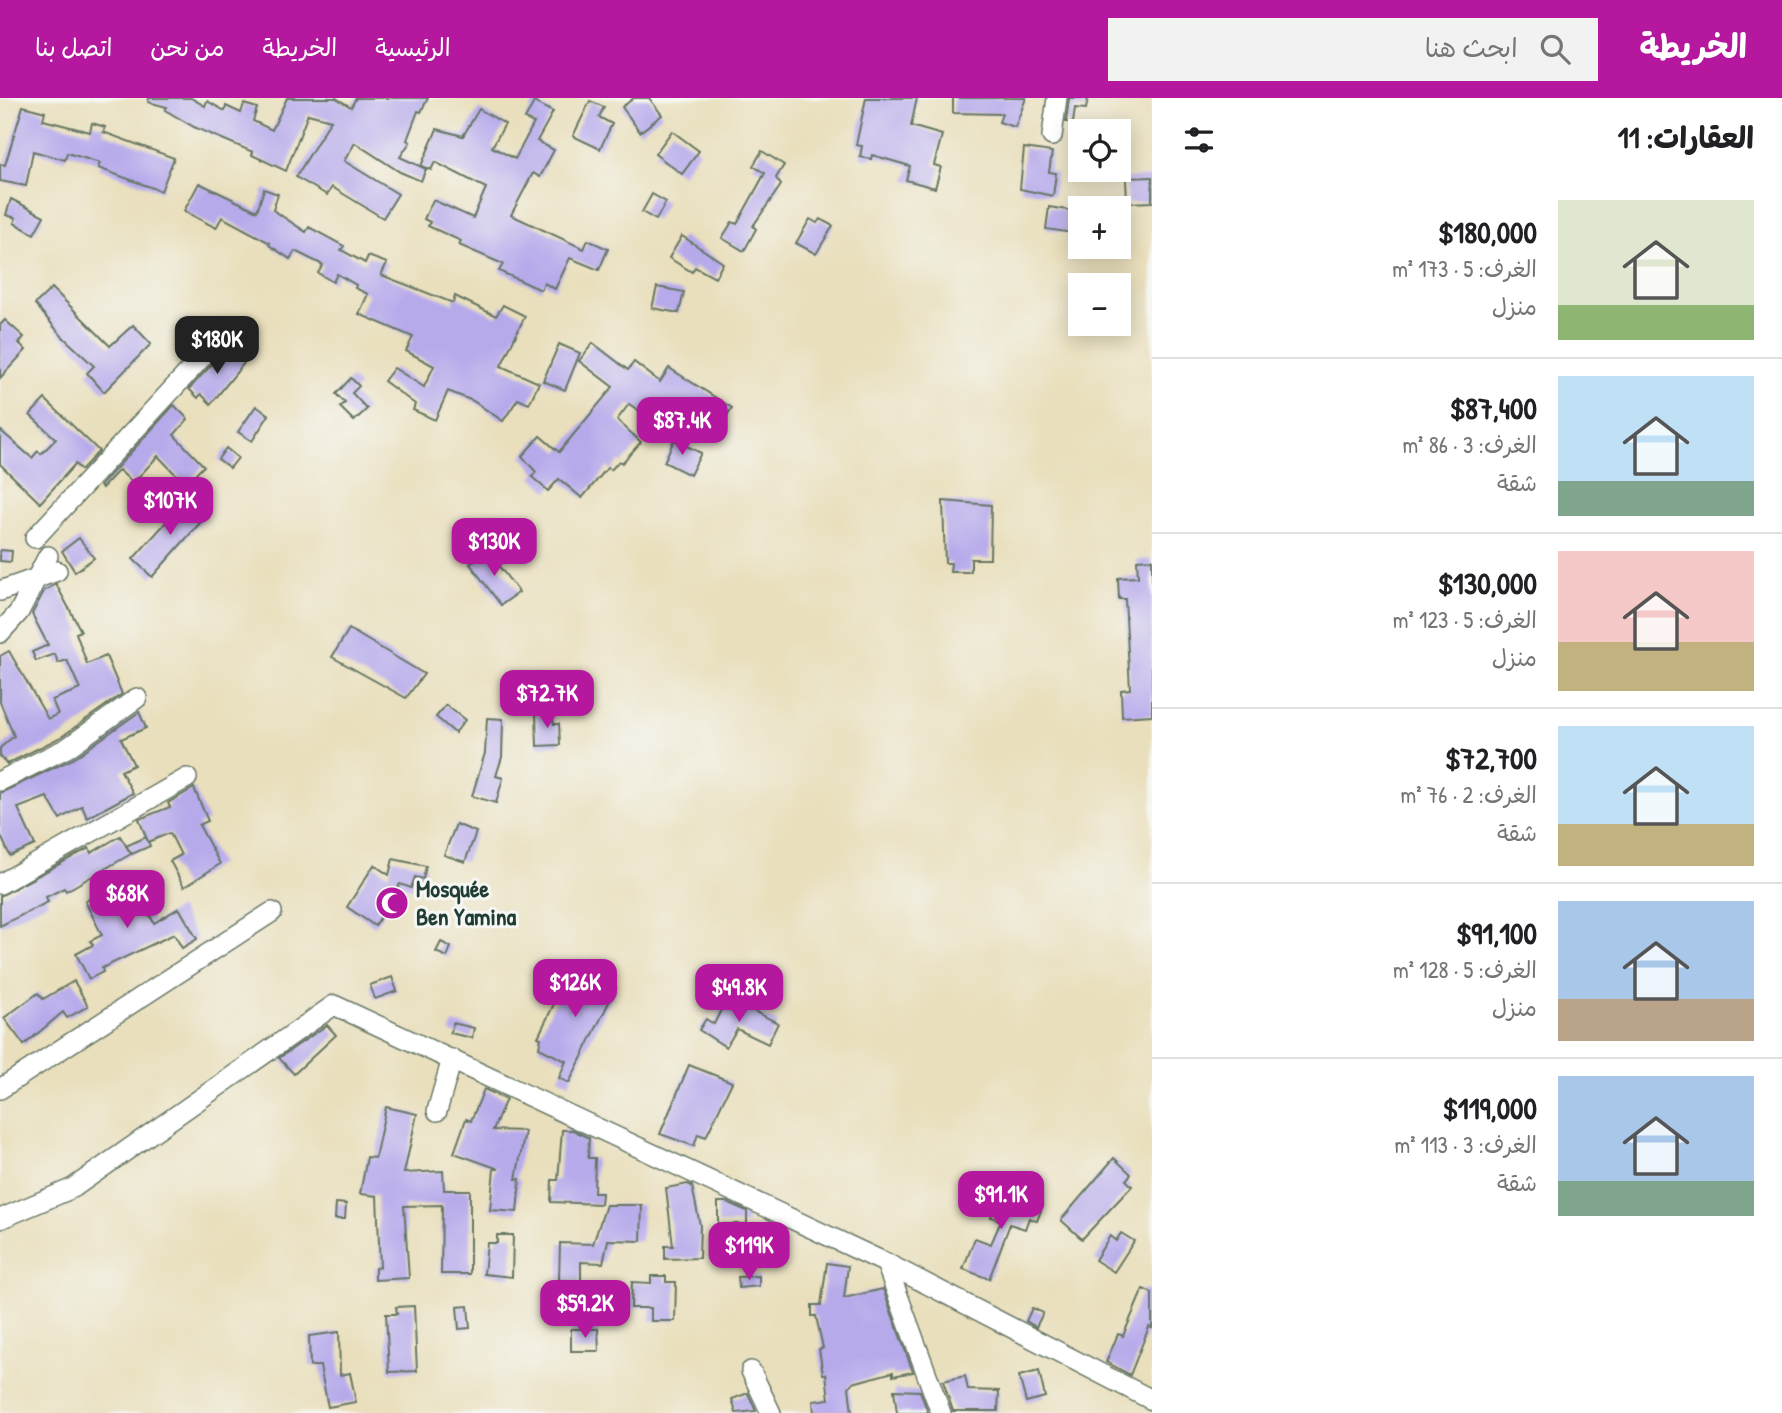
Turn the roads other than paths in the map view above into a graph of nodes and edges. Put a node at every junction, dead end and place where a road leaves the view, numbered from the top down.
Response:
1 (1057, 98) edge
2 (1052, 136) dead end
3 (229, 328) dead end
4 (35, 538) dead end
5 (52, 564) dead end
6 (34, 580) junction
7 (0, 591) edge
8 (0, 633) edge
9 (137, 698) dead end
10 (187, 778) dead end
11 (0, 781) edge
12 (0, 884) edge
13 (272, 912) dead end
14 (452, 1059) junction
15 (0, 1089) edge
16 (437, 1111) dead end
17 (0, 1219) edge
18 (886, 1263) junction
19 (751, 1371) dead end
20 (1152, 1400) edge
21 (771, 1413) edge
22 (941, 1413) edge

1 - 2 street
3 - 4 street
5 - 6 street
6 - 7 street
6 - 8 street
9 - 11 street
10 - 12 street
13 - 15 street
14 - 16 street
14 - 17 street
14 - 18 street
18 - 20 street
18 - 22 street
19 - 21 street

